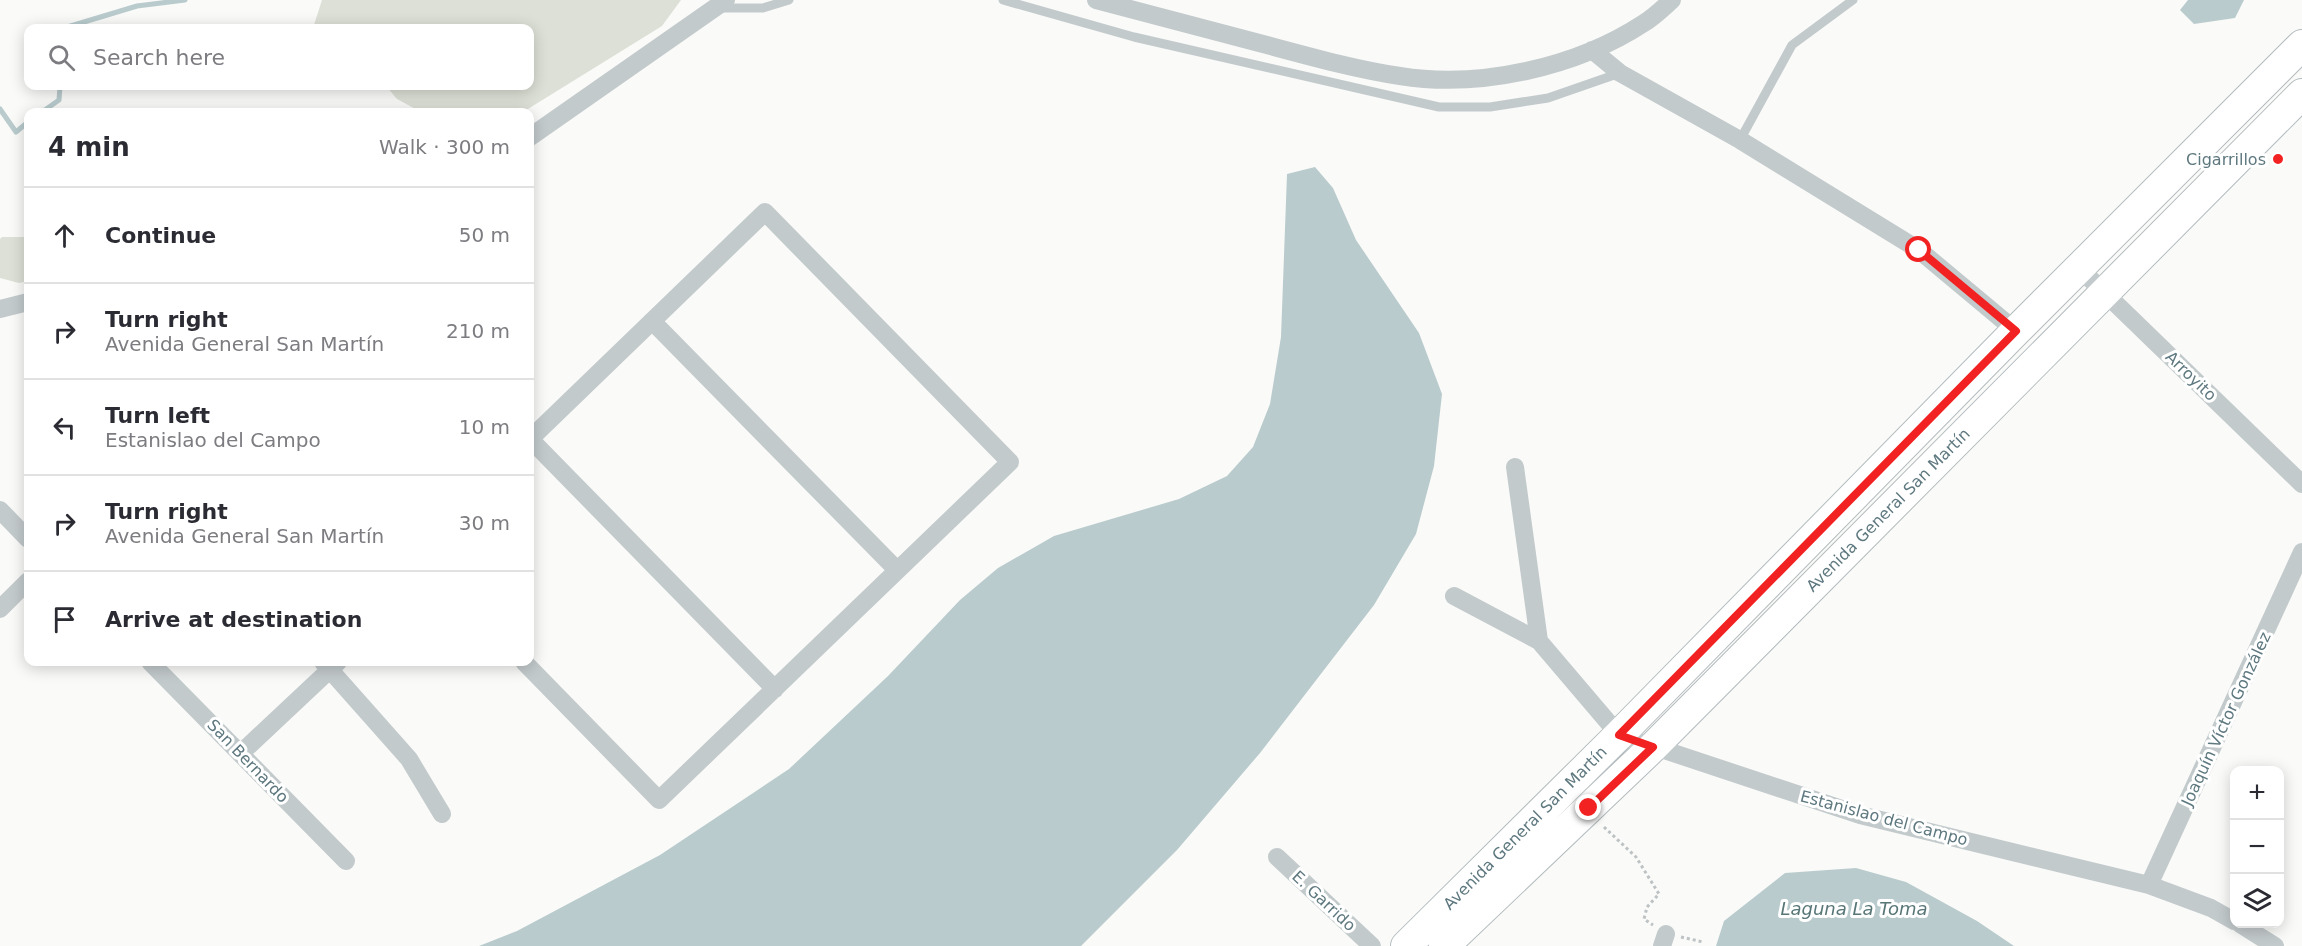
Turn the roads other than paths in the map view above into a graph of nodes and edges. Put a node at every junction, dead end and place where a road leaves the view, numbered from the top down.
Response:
1 (789, 0) edge
2 (1003, 0) edge
3 (1096, 0) edge
4 (1672, 0) edge
5 (1853, 0) edge
6 (720, 4) edge
7 (2302, 45) edge
8 (1592, 50) junction
9 (1620, 73) junction
10 (2302, 94) edge
11 (534, 134) edge
12 (1740, 140) junction
13 (2079, 268) junction
14 (2104, 291) junction
15 (24, 303) edge
16 (0, 309) edge
17 (652, 321) junction
18 (2016, 331) junction
19 (534, 435) edge
20 (534, 443) edge
21 (1515, 467) dead end
22 (2302, 484) edge
23 (0, 510) edge
24 (24, 535) edge
25 (2302, 552) edge
26 (897, 570) junction
27 (24, 585) edge
28 (1454, 596) dead end
29 (0, 609) edge
30 (1539, 641) junction
31 (154, 666) edge
32 (329, 666) edge
33 (333, 666) edge
34 (528, 666) edge
35 (774, 689) junction
36 (1619, 735) junction
37 (1653, 747) junction
38 (241, 753) junction
39 (442, 814) dead end
40 (1277, 857) dead end
41 (346, 861) dead end
42 (2149, 885) junction
43 (2230, 918) edge
44 (2246, 928) edge
45 (1372, 946) edge
46 (1406, 946) edge
47 (1444, 946) edge
48 (2275, 946) edge

1 - 6 lane
2 - 9 lane
3 - 8 street
4 - 8 street
5 - 12 lane
6 - 11 street
7 - 13 main road, Avenida General San Martín
8 - 9 street
9 - 12 street
10 - 14 main road, Avenida General San Martín
12 - 18 street
13 - 14 street, Arroyito
13 - 18 main road, Avenida General San Martín
14 - 22 street, Arroyito
14 - 37 main road, Avenida General San Martín
15 - 16 street
17 - 19 street
17 - 26 street
17 - 26 street
18 - 36 main road, Avenida General San Martín
20 - 35 street
21 - 30 street
23 - 24 street
25 - 42 street, Joaquín Víctor González
26 - 35 street
27 - 29 street
28 - 30 street
30 - 36 street
31 - 38 street, San Bernardo
32 - 38 street
33 - 39 street
34 - 35 street
36 - 37 street, Estanislao del Campo
36 - 46 main road, Avenida General San Martín
37 - 42 street, Estanislao del Campo
37 - 47 main road, Avenida General San Martín
38 - 41 street, San Bernardo
40 - 45 street, E. Garrido
42 - 43 street, Estanislao del Campo
44 - 48 street

